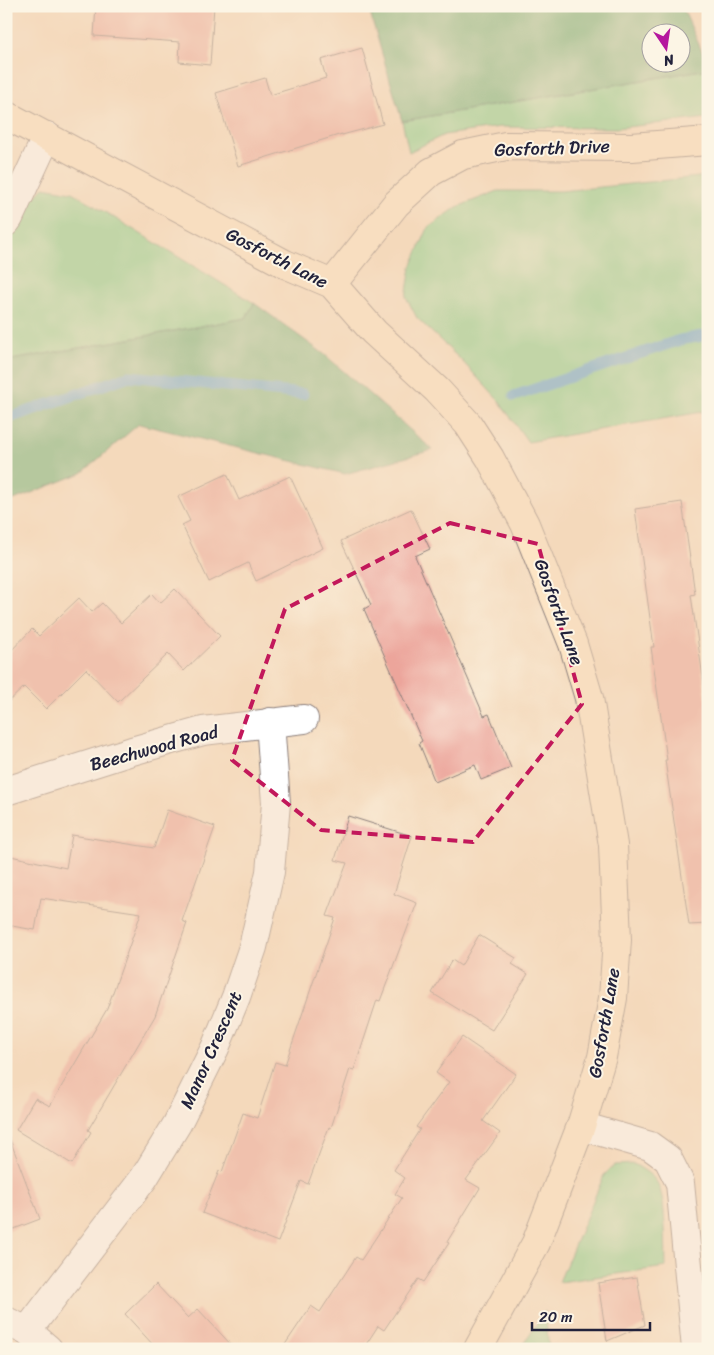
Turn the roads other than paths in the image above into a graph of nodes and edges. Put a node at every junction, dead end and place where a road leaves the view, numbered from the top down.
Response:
1 (6, 115) edge
2 (47, 136) junction
3 (708, 141) edge
4 (6, 222) edge
5 (332, 284) junction
6 (304, 719) dead end
7 (270, 722) junction
8 (6, 792) edge
9 (581, 1126) junction
10 (16, 1326) edge
11 (48, 1349) edge
12 (478, 1349) edge
13 (696, 1349) edge

1 - 2 street, Gosforth Lane
2 - 4 street
2 - 5 street, Gosforth Lane
3 - 5 street, Gosforth Drive
5 - 9 street, Gosforth Lane
6 - 7 street, Beechwood Road
7 - 8 street, Beechwood Road
7 - 10 street, Manor Crescent
9 - 12 street, Gosforth Lane
9 - 13 street
10 - 11 street

